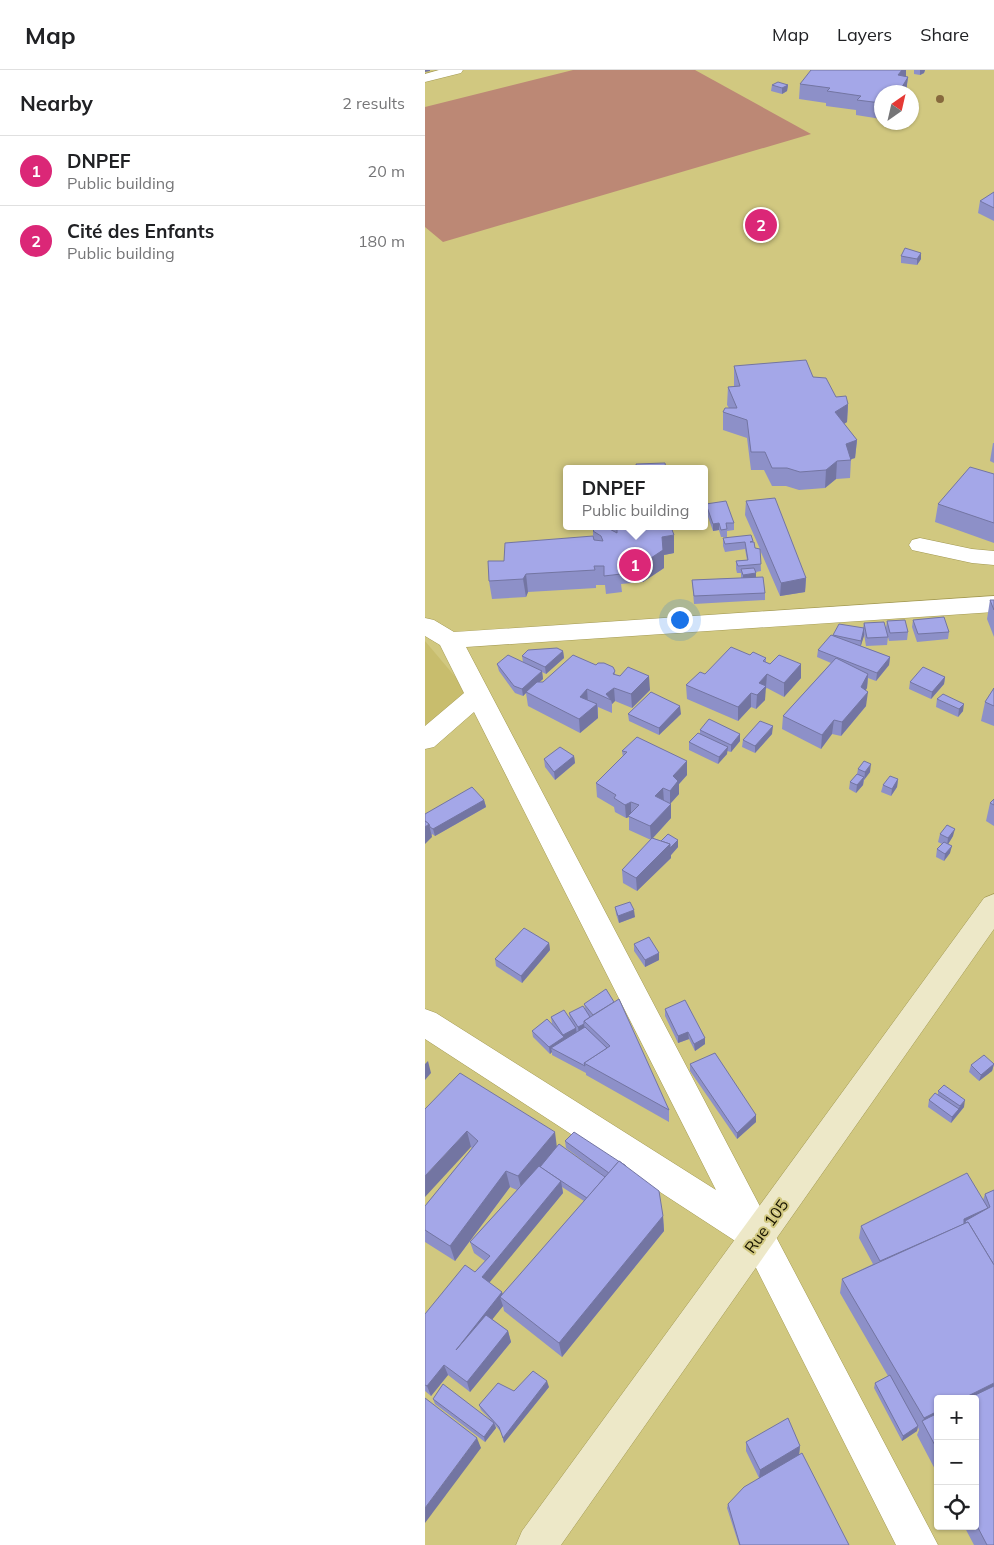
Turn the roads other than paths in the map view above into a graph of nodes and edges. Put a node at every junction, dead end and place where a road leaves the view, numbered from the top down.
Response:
1 (456, 70) edge
2 (425, 78) edge
3 (920, 545) dead end
4 (994, 558) edge
5 (994, 604) edge
6 (437, 633) edge
7 (478, 694) junction
8 (425, 740) edge
9 (994, 906) edge
10 (425, 1022) edge
11 (759, 1236) junction
12 (536, 1545) edge
13 (918, 1545) edge

1 - 2 street
3 - 4 street
5 - 6 street
6 - 7 street
7 - 8 street
7 - 11 street
9 - 11 street, Rue 105
10 - 11 street
11 - 12 street, Rue 105
11 - 13 street

